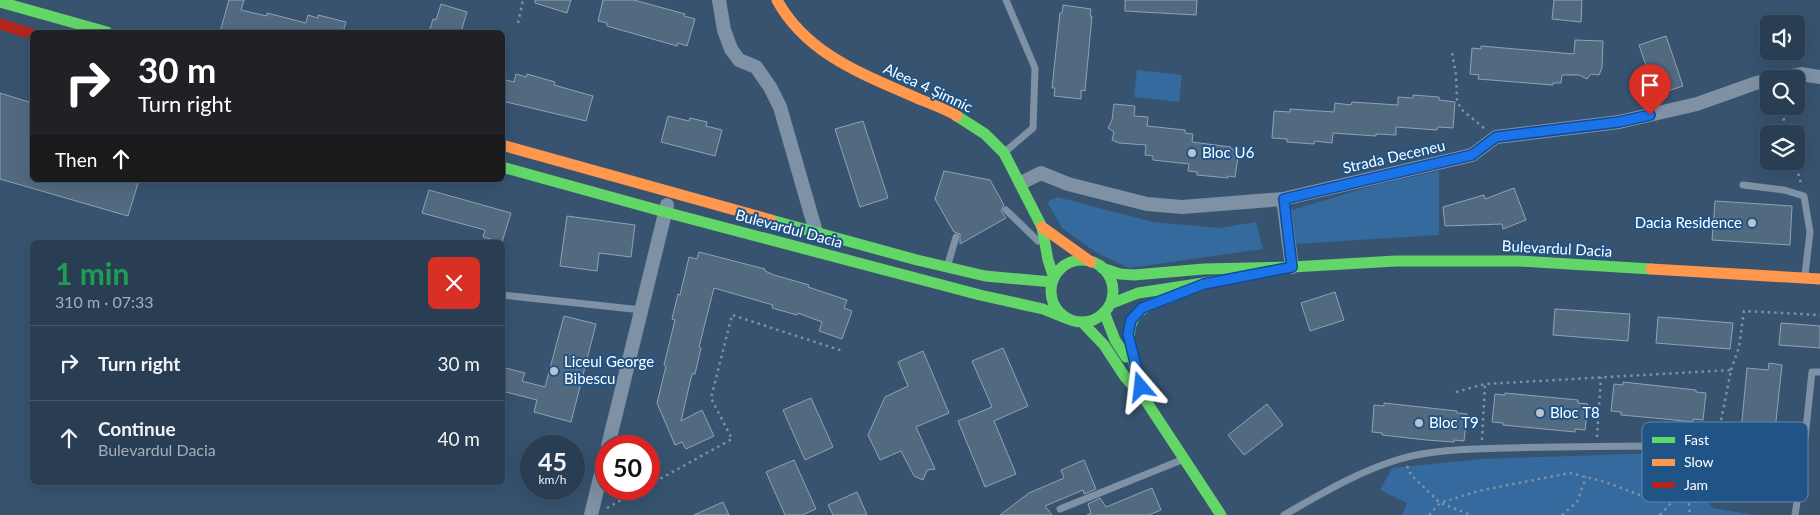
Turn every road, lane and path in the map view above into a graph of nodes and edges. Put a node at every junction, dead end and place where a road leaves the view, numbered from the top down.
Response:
1 (523, 0) edge
2 (719, 0) edge
3 (777, 0) edge
4 (1006, 0) edge
5 (0, 2) edge
6 (518, 23) dead end
7 (0, 24) edge
8 (100, 30) edge
9 (30, 33) edge
10 (1452, 53) dead end
11 (1805, 74) edge
12 (1820, 76) edge
13 (1760, 82) edge
14 (1496, 137) junction
15 (505, 146) edge
16 (1004, 153) junction
17 (505, 167) edge
18 (1797, 170) edge
19 (1021, 183) junction
20 (1743, 186) dead end
21 (671, 192) junction
22 (1804, 196) junction
23 (1284, 199) junction
24 (1006, 210) dead end
25 (665, 212) junction
26 (1042, 227) junction
27 (816, 232) junction
28 (956, 237) dead end
29 (1046, 248) junction
30 (1091, 262) junction
31 (947, 267) junction
32 (1292, 267) junction
33 (1102, 268) junction
34 (1805, 278) junction
35 (1820, 279) edge
36 (1053, 280) junction
37 (1204, 284) junction
38 (505, 295) edge
39 (1107, 308) junction
40 (642, 310) junction
41 (1820, 315) edge
42 (1068, 319) junction
43 (1082, 322) junction
44 (843, 351) dead end
45 (1731, 370) junction
46 (1820, 372) edge
47 (1137, 374) junction
48 (1601, 377) junction
49 (1485, 384) junction
50 (1456, 392) dead end
51 (1146, 400) junction
52 (1720, 422) edge
53 (1807, 422) edge
54 (611, 435) edge
55 (1596, 446) junction
56 (1642, 446) edge
57 (1482, 449) junction
58 (1184, 459) junction
59 (1411, 475) dead end
60 (1586, 477) junction
61 (660, 479) edge
62 (1642, 494) edge
63 (599, 500) edge
64 (621, 500) edge
65 (1672, 502) edge
66 (1689, 502) edge
67 (1797, 502) edge
68 (1440, 503) junction
69 (1060, 509) dead end
70 (597, 513) edge
71 (1221, 515) edge
72 (1284, 515) edge
73 (1429, 515) edge
74 (1471, 515) edge
75 (1562, 515) edge
76 (1660, 515) edge
77 (1690, 515) edge
78 (1795, 515) edge

1 - 6 path
2 - 27 street
3 - 16 main road, Aleea 4 Șimnic
4 - 16 lane
5 - 8 main road
7 - 9 main road
10 - 14 path
11 - 12 street
13 - 14 street, Strada Deceneu
14 - 23 street, Strada Deceneu
15 - 21 main road, Bulevardul Dacia
16 - 19 main road, Aleea 4 Șimnic
17 - 25 main road, Bulevardul Dacia
18 - 22 path
19 - 23 street, Strada Deceneu
19 - 26 main road, Aleea 4 Șimnic
20 - 22 lane
21 - 25 street
21 - 27 main road, Bulevardul Dacia
22 - 34 lane
23 - 32 street
24 - 29 lane
25 - 40 street
25 - 42 main road, Bulevardul Dacia
26 - 29 main road, Aleea 4 Șimnic
26 - 30 main road, Aleea 4 Șimnic
27 - 31 main road, Bulevardul Dacia
28 - 31 lane
29 - 36 main road, Aleea 4 Șimnic
30 - 33 main road, Bulevardul Dacia
30 - 36 main road
31 - 36 main road, Bulevardul Dacia
32 - 33 main road, Bulevardul Dacia
32 - 34 main road, Bulevardul Dacia
32 - 37 main road, Bulevardul Dacia
33 - 39 main road
34 - 35 main road, Bulevardul Dacia
36 - 42 main road
37 - 39 main road, Bulevardul Dacia
37 - 47 main road
38 - 40 lane
39 - 43 main road, Bulevardul Dacia
39 - 47 main road
40 - 54 street
41 - 45 path
42 - 43 main road, Bulevardul Dacia
43 - 51 main road
44 - 61 path
45 - 48 path
45 - 52 path
46 - 53 lane
47 - 51 main road
48 - 49 path
48 - 55 path
49 - 50 path
49 - 57 path
51 - 58 main road
55 - 56 lane
55 - 57 lane
57 - 72 lane
58 - 69 lane
58 - 71 main road
59 - 68 path
60 - 62 path
60 - 68 path
60 - 75 path
63 - 70 street
64 - 70 path
65 - 76 path
66 - 77 path
67 - 78 lane
68 - 73 path
68 - 74 path

